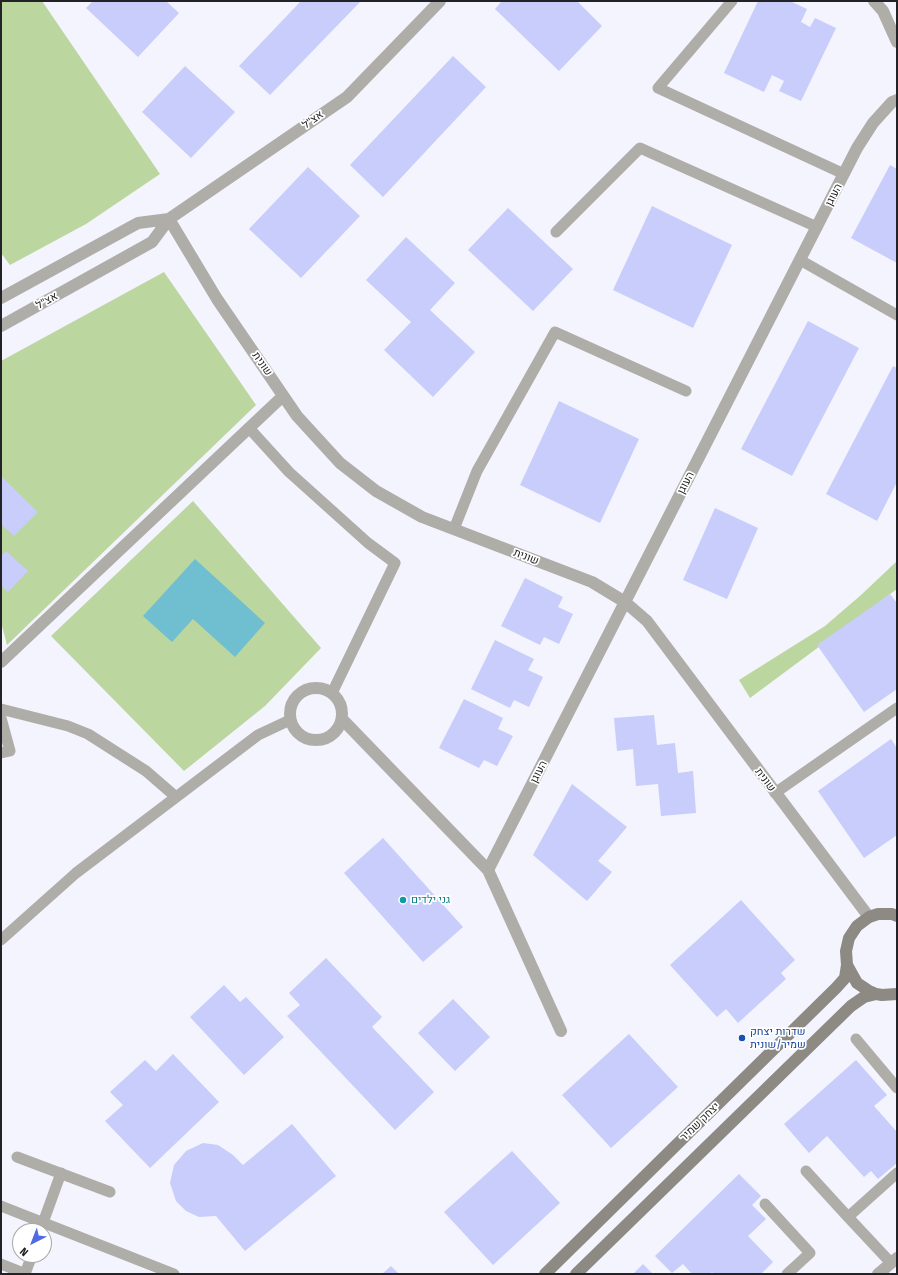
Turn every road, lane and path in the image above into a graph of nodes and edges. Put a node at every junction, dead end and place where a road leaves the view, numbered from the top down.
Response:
1 (440, 1) edge
2 (732, 1) edge
3 (874, 1) edge
4 (897, 42) edge
5 (895, 101) edge
6 (844, 174) junction
7 (169, 219) junction
8 (817, 227) junction
9 (556, 232) dead end
10 (800, 260) junction
11 (1, 298) edge
12 (897, 315) edge
13 (1, 326) edge
14 (686, 391) dead end
15 (284, 396) junction
16 (249, 428) junction
17 (454, 529) junction
18 (625, 602) junction
19 (1, 662) edge
20 (332, 694) junction
21 (897, 708) edge
22 (1, 709) edge
23 (1, 718) edge
24 (342, 719) junction
25 (290, 720) junction
26 (1, 753) edge
27 (775, 793) junction
28 (176, 797) junction
29 (488, 870) junction
30 (897, 916) edge
31 (869, 917) junction
32 (1, 940) edge
33 (847, 966) junction
34 (876, 994) junction
35 (897, 994) edge
36 (561, 1031) dead end
37 (856, 1038) dead end
38 (897, 1088) edge
39 (17, 1157) dead end
40 (806, 1171) dead end
41 (60, 1173) junction
42 (897, 1173) edge
43 (110, 1192) dead end
44 (765, 1204) dead end
45 (1, 1206) edge
46 (848, 1217) junction
47 (34, 1223) edge
48 (43, 1223) edge
49 (52, 1231) edge
50 (894, 1260) edge
51 (29, 1263) edge
52 (1, 1264) edge
53 (26, 1274) edge
54 (174, 1274) edge
55 (545, 1274) edge
56 (576, 1274) edge
57 (787, 1274) edge
58 (878, 1274) edge

1 - 7 street, אצ"ל
2 - 6 lane
3 - 4 street
5 - 6 street, העוגן
6 - 8 street, העוגן
7 - 11 street, אצ"ל
7 - 13 street, אצ"ל
7 - 15 street, שונית
8 - 9 lane
8 - 10 street, העוגן
10 - 12 lane
10 - 18 street, העוגן
14 - 17 lane
15 - 16 street
15 - 17 street, שונית
16 - 19 street
16 - 20 lane
17 - 18 street, שונית
18 - 27 street, שונית
18 - 29 street, העוגן
20 - 24 street
20 - 25 street
21 - 27 lane
22 - 28 lane
23 - 26 lane
24 - 25 street
24 - 29 street
25 - 28 lane
27 - 31 street, שונית
28 - 32 lane
29 - 36 street
30 - 31 street
31 - 33 street
33 - 34 street
33 - 55 street, יצחק שמיר
34 - 35 street
34 - 56 street, יצחק שמיר
37 - 38 lane
39 - 41 lane
40 - 46 lane
41 - 43 lane
41 - 48 lane
42 - 46 lane
44 - 57 lane
45 - 47 lane
46 - 50 lane
49 - 54 lane
50 - 58 street
51 - 53 lane
52 - 53 lane

